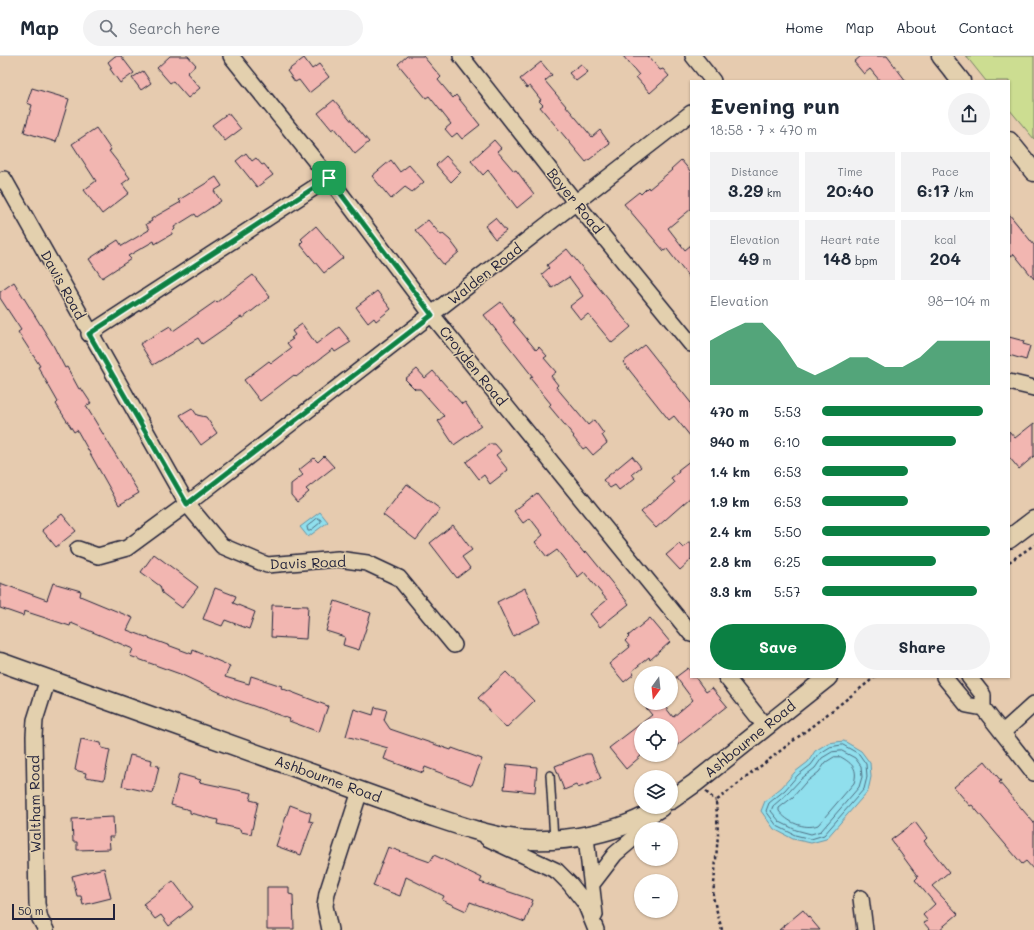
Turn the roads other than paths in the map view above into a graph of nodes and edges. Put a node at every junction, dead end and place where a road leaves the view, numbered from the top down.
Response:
1 (231, 56) edge
2 (461, 56) edge
3 (693, 56) edge
4 (941, 56) edge
5 (711, 80) edge
6 (960, 80) edge
7 (690, 114) edge
8 (1010, 142) edge
9 (1034, 172) edge
10 (329, 178) junction
11 (2, 180) edge
12 (576, 203) junction
13 (432, 315) junction
14 (89, 334) junction
15 (690, 343) edge
16 (1010, 382) edge
17 (1034, 388) edge
18 (187, 504) junction
19 (1034, 520) edge
20 (1010, 538) edge
21 (78, 549) dead end
22 (690, 633) edge
23 (454, 645) dead end
24 (0, 662) edge
25 (727, 678) edge
26 (827, 678) edge
27 (945, 678) edge
28 (970, 678) edge
29 (48, 679) junction
30 (1034, 704) edge
31 (983, 708) junction
32 (765, 726) junction
33 (1003, 732) junction
34 (1034, 773) edge
35 (550, 775) dead end
36 (360, 791) junction
37 (678, 796) edge
38 (649, 814) edge
39 (659, 814) edge
40 (651, 822) edge
41 (470, 830) junction
42 (586, 836) junction
43 (634, 838) edge
44 (554, 839) junction
45 (592, 884) junction
46 (861, 898) dead end
47 (46, 930) edge
48 (330, 930) edge
49 (597, 930) edge
50 (866, 930) edge

1 - 10 street, Croyden Road
2 - 12 street, Boyer Road
3 - 5 street
4 - 6 street
7 - 12 street, Walden Road
8 - 9 street
10 - 13 street, Croyden Road
10 - 14 street
11 - 14 street, Davis Road
12 - 13 street, Walden Road
12 - 15 street, Boyer Road
13 - 18 street, Walden Road
13 - 22 street, Croyden Road
14 - 18 street, Davis Road
16 - 17 street
18 - 21 street, Walden Road
18 - 23 street, Davis Road
19 - 20 street
24 - 29 street, Ashbourne Road
25 - 32 street
26 - 32 street, Ashbourne Road
27 - 31 street
28 - 31 street
29 - 36 street, Ashbourne Road
29 - 47 street, Waltham Road
30 - 33 street
31 - 33 street
32 - 37 street, Ashbourne Road
33 - 34 street
35 - 44 lane
36 - 41 street, Ashbourne Road
36 - 48 street
38 - 42 street, Ashbourne Road
39 - 40 street
41 - 44 street, Ashbourne Road
41 - 49 street
42 - 44 street, Ashbourne Road
42 - 45 street
43 - 45 street
45 - 49 street
46 - 50 street

